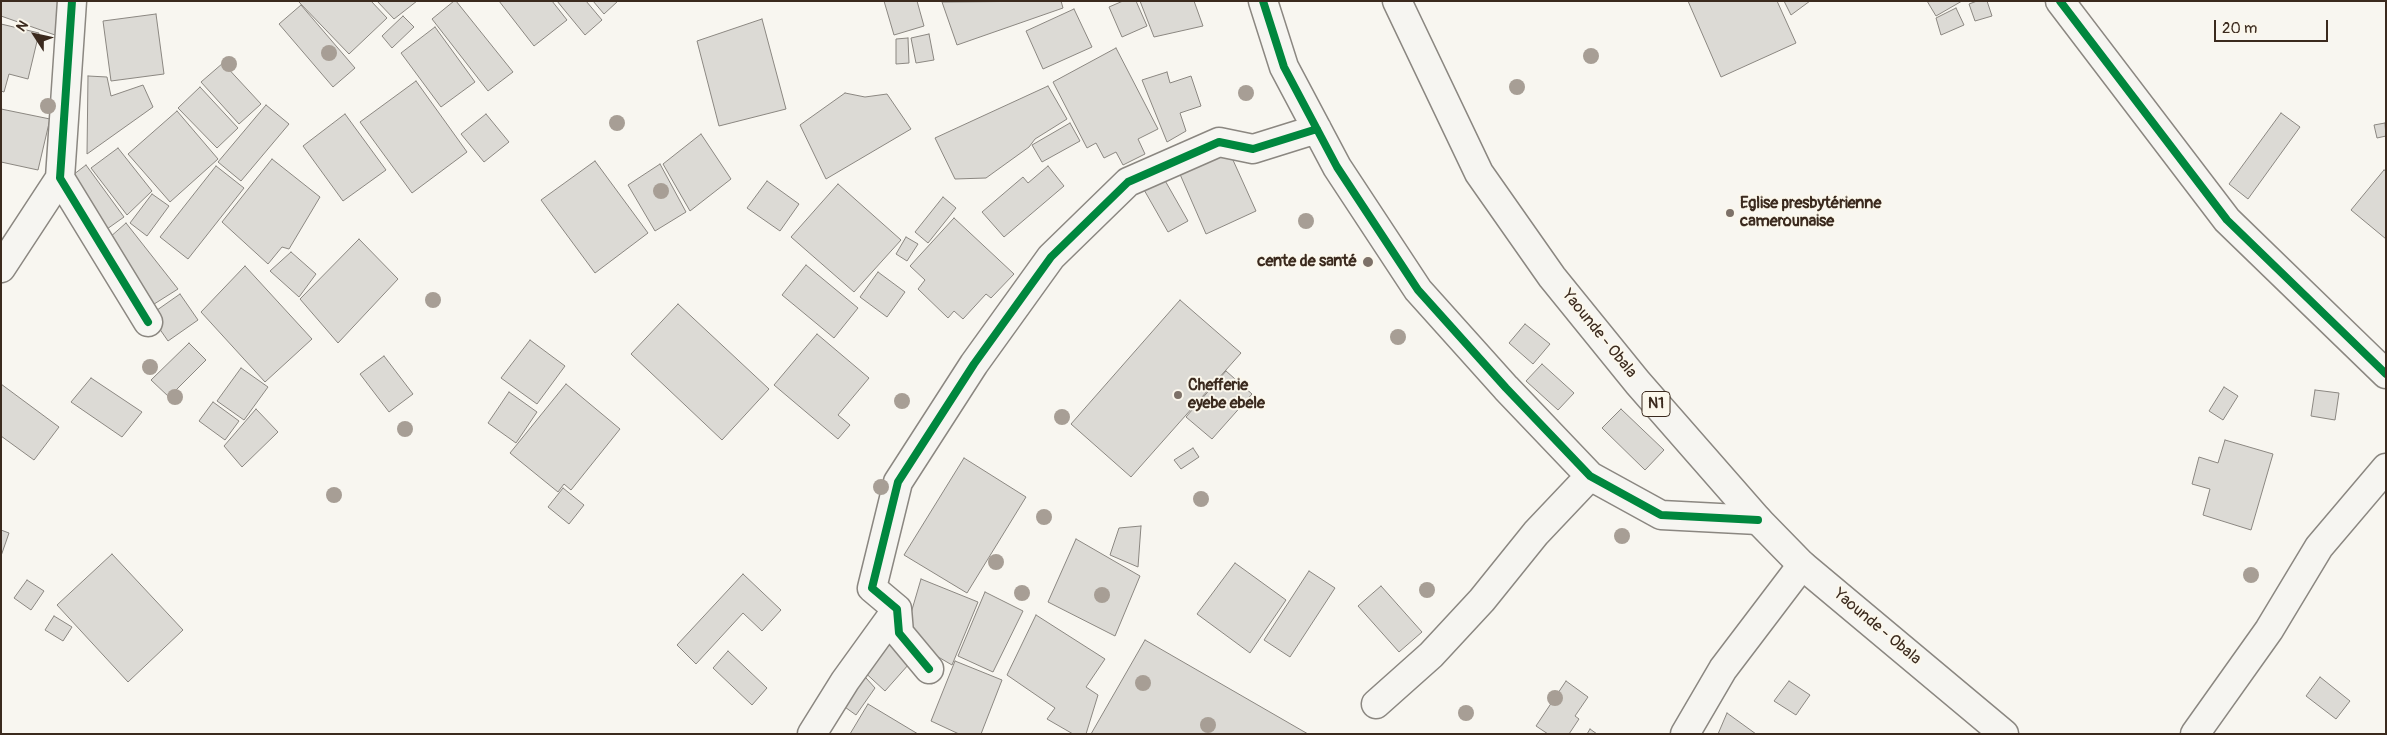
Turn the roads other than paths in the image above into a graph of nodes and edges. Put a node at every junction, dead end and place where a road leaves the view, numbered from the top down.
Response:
1 (72, 1) edge
2 (1264, 1) edge
3 (1398, 1) edge
4 (2060, 1) edge
5 (1317, 129) junction
6 (60, 178) junction
7 (1, 268) edge
8 (148, 322) dead end
9 (2386, 374) edge
10 (2386, 468) edge
11 (1590, 476) junction
12 (1758, 520) junction
13 (1802, 565) junction
14 (897, 609) junction
15 (929, 669) dead end
16 (1376, 704) dead end
17 (812, 734) edge
18 (1685, 734) edge
19 (2004, 734) edge
20 (2195, 734) edge

1 - 6 main road
2 - 5 main road
3 - 12 main road, Yaounde - Obala / N1
4 - 9 main road
5 - 11 main road
5 - 14 main road
6 - 7 main road
6 - 8 main road
10 - 20 main road
11 - 12 main road
11 - 16 main road
12 - 13 main road, Yaounde - Obala / N1
13 - 18 main road
13 - 19 main road, Yaounde - Obala / N1
14 - 15 main road
14 - 17 main road

